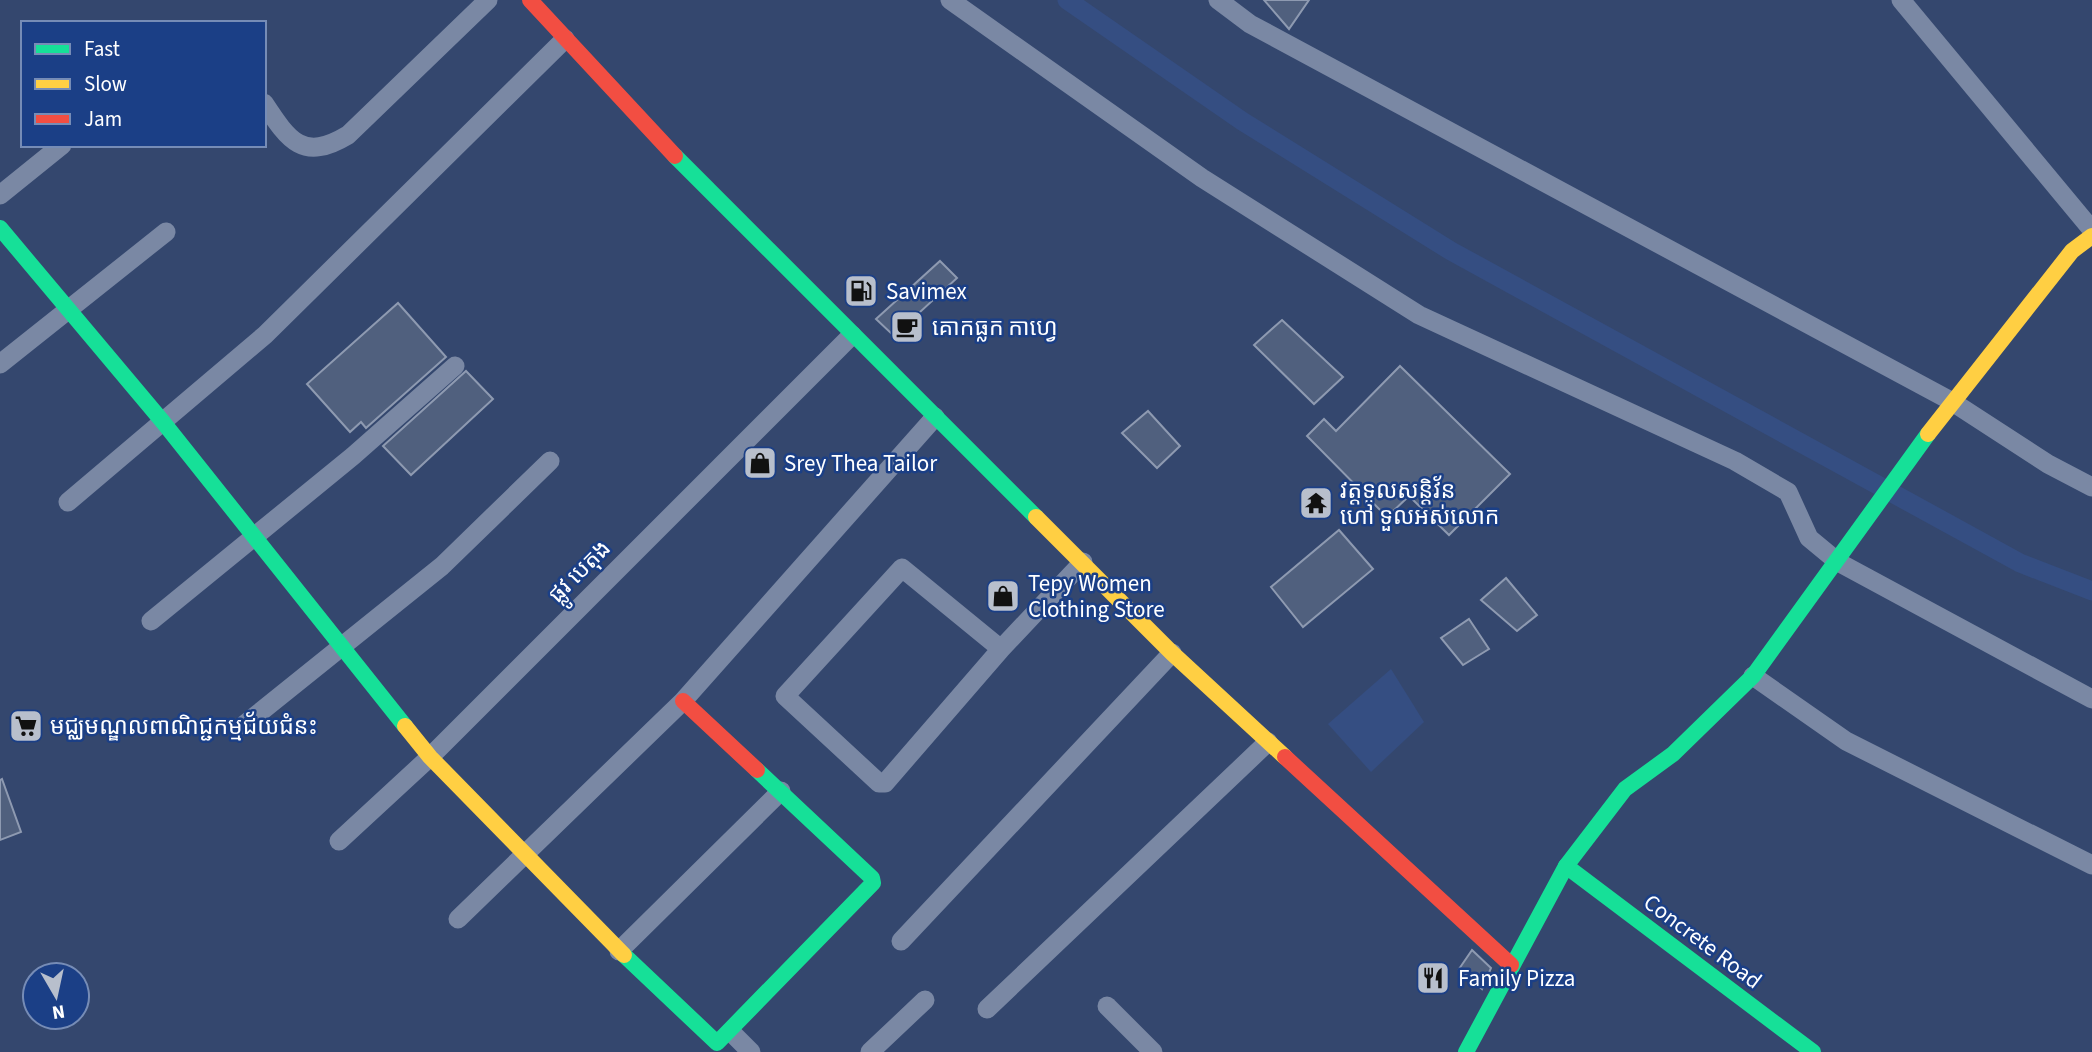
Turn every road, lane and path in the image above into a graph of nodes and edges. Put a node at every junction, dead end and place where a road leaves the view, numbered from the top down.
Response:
1 (488, 0) edge
2 (530, 0) edge
3 (950, 0) edge
4 (1218, 0) edge
5 (1901, 0) edge
6 (565, 39) junction
7 (266, 106) edge
8 (60, 147) edge
9 (0, 195) edge
10 (0, 228) edge
11 (2092, 230) edge
12 (166, 232) dead end
13 (2092, 236) edge
14 (68, 311) junction
15 (852, 335) junction
16 (0, 364) edge
17 (454, 366) dead end
18 (1951, 401) junction
19 (935, 417) junction
20 (163, 422) junction
21 (550, 461) dead end
22 (2092, 487) edge
23 (68, 502) dead end
24 (254, 536) junction
25 (1843, 556) junction
26 (1083, 562) junction
27 (150, 621) dead end
28 (342, 646) junction
29 (1001, 649) junction
30 (1172, 653) junction
31 (1752, 676) junction
32 (2092, 699) edge
33 (683, 701) junction
34 (244, 725) dead end
35 (1268, 742) junction
36 (430, 757) junction
37 (781, 791) junction
38 (339, 841) dead end
39 (526, 855) junction
40 (2092, 865) edge
41 (1566, 866) junction
42 (458, 919) dead end
43 (901, 941) dead end
44 (619, 951) junction
45 (1511, 965) junction
46 (925, 1000) dead end
47 (1107, 1006) dead end
48 (987, 1009) dead end
49 (731, 1032) junction
50 (751, 1052) edge
51 (870, 1052) edge
52 (1153, 1052) edge
53 (1466, 1052) edge
54 (1813, 1052) edge

1 - 7 street
2 - 6 street
3 - 25 street
4 - 18 street
5 - 11 street
6 - 15 street
6 - 20 street
8 - 9 street
10 - 14 street
12 - 14 street
13 - 18 street
14 - 16 street
14 - 20 street
15 - 19 street
15 - 36 street, ផ្លូវ បេតុង
17 - 24 street
18 - 22 street
18 - 25 street
19 - 26 street
19 - 33 street
20 - 23 street
20 - 24 street
21 - 28 street
24 - 27 street
24 - 28 street
25 - 31 street
25 - 32 street
26 - 29 street
26 - 30 street
28 - 34 street
28 - 36 street
29 - 29 street
30 - 35 street
30 - 43 street
31 - 40 street
31 - 41 street
33 - 37 street
33 - 39 street
35 - 45 street
35 - 48 street
36 - 38 street, ផ្លូវ បេតុង
36 - 39 street
37 - 44 street
37 - 49 street
39 - 42 street
39 - 44 street
41 - 45 street
41 - 54 street, Concrete Road
44 - 49 street
45 - 53 street
46 - 51 street
47 - 52 street
49 - 50 street

